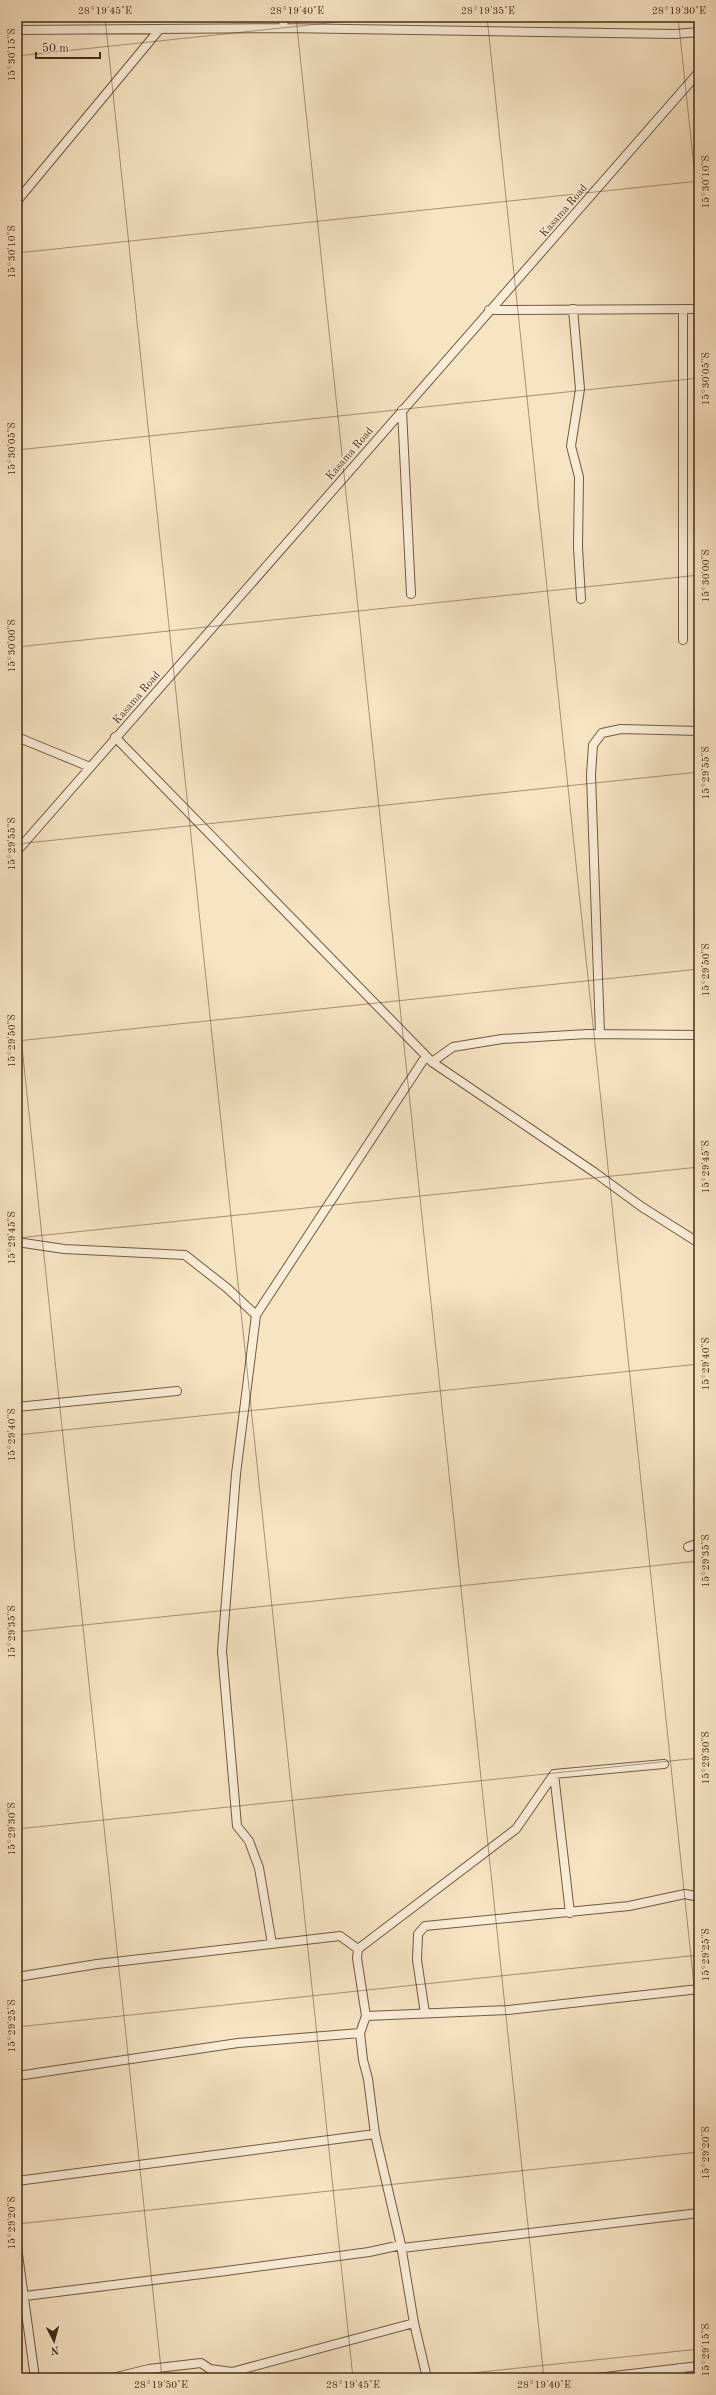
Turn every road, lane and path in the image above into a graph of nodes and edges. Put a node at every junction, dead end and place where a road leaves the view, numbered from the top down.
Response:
1 (284, 17) edge
2 (283, 28) junction
3 (17, 30) edge
4 (159, 30) junction
5 (699, 32) edge
6 (699, 72) edge
7 (17, 201) edge
8 (573, 309) junction
9 (682, 309) junction
10 (699, 309) edge
11 (489, 310) junction
12 (402, 410) junction
13 (411, 594) dead end
14 (581, 600) dead end
15 (683, 640) dead end
16 (699, 730) edge
17 (17, 737) edge
18 (115, 737) junction
19 (90, 767) junction
20 (17, 851) edge
21 (600, 1034) junction
22 (699, 1035) edge
23 (426, 1056) junction
24 (432, 1062) junction
25 (17, 1242) edge
26 (699, 1243) edge
27 (256, 1316) junction
28 (177, 1391) dead end
29 (17, 1407) edge
30 (699, 1543) edge
31 (688, 1547) dead end
32 (664, 1764) dead end
33 (554, 1774) junction
34 (699, 1897) edge
35 (570, 1913) junction
36 (272, 1944) junction
37 (358, 1948) junction
38 (17, 1977) edge
39 (699, 1989) edge
40 (425, 2013) junction
41 (366, 2016) junction
42 (360, 2033) junction
43 (17, 2076) edge
44 (375, 2134) junction
45 (17, 2181) edge
46 (699, 2213) edge
47 (17, 2246) edge
48 (402, 2246) junction
49 (20, 2297) edge
50 (414, 2323) junction
51 (699, 2366) edge
52 (679, 2368) junction
53 (35, 2378) edge
54 (112, 2378) edge
55 (427, 2378) edge
56 (598, 2378) edge
57 (684, 2378) edge

1 - 2 street
2 - 4 street
2 - 5 street
3 - 4 street
4 - 7 street
6 - 11 street, Kasama Road
8 - 9 street
8 - 11 street
8 - 14 street
9 - 10 street
9 - 15 street
11 - 12 street, Kasama Road
12 - 13 street
12 - 18 street, Kasama Road
16 - 21 street
17 - 19 street
18 - 19 street, Kasama Road
18 - 23 street
19 - 20 street, Kasama Road
21 - 22 street
21 - 24 street
23 - 24 street
23 - 27 street
24 - 26 street
25 - 27 street
27 - 36 street
28 - 29 street
30 - 31 street
32 - 33 street
33 - 35 street
33 - 37 street
34 - 35 street
35 - 40 street
36 - 37 street
36 - 38 street
37 - 41 street
39 - 40 street
40 - 41 street
41 - 42 street
42 - 43 street
42 - 44 street
44 - 45 street
44 - 48 street
46 - 48 street
47 - 49 street
48 - 49 street
48 - 50 street
49 - 53 street
50 - 54 street
50 - 55 street
51 - 52 street
52 - 56 street
52 - 57 street

